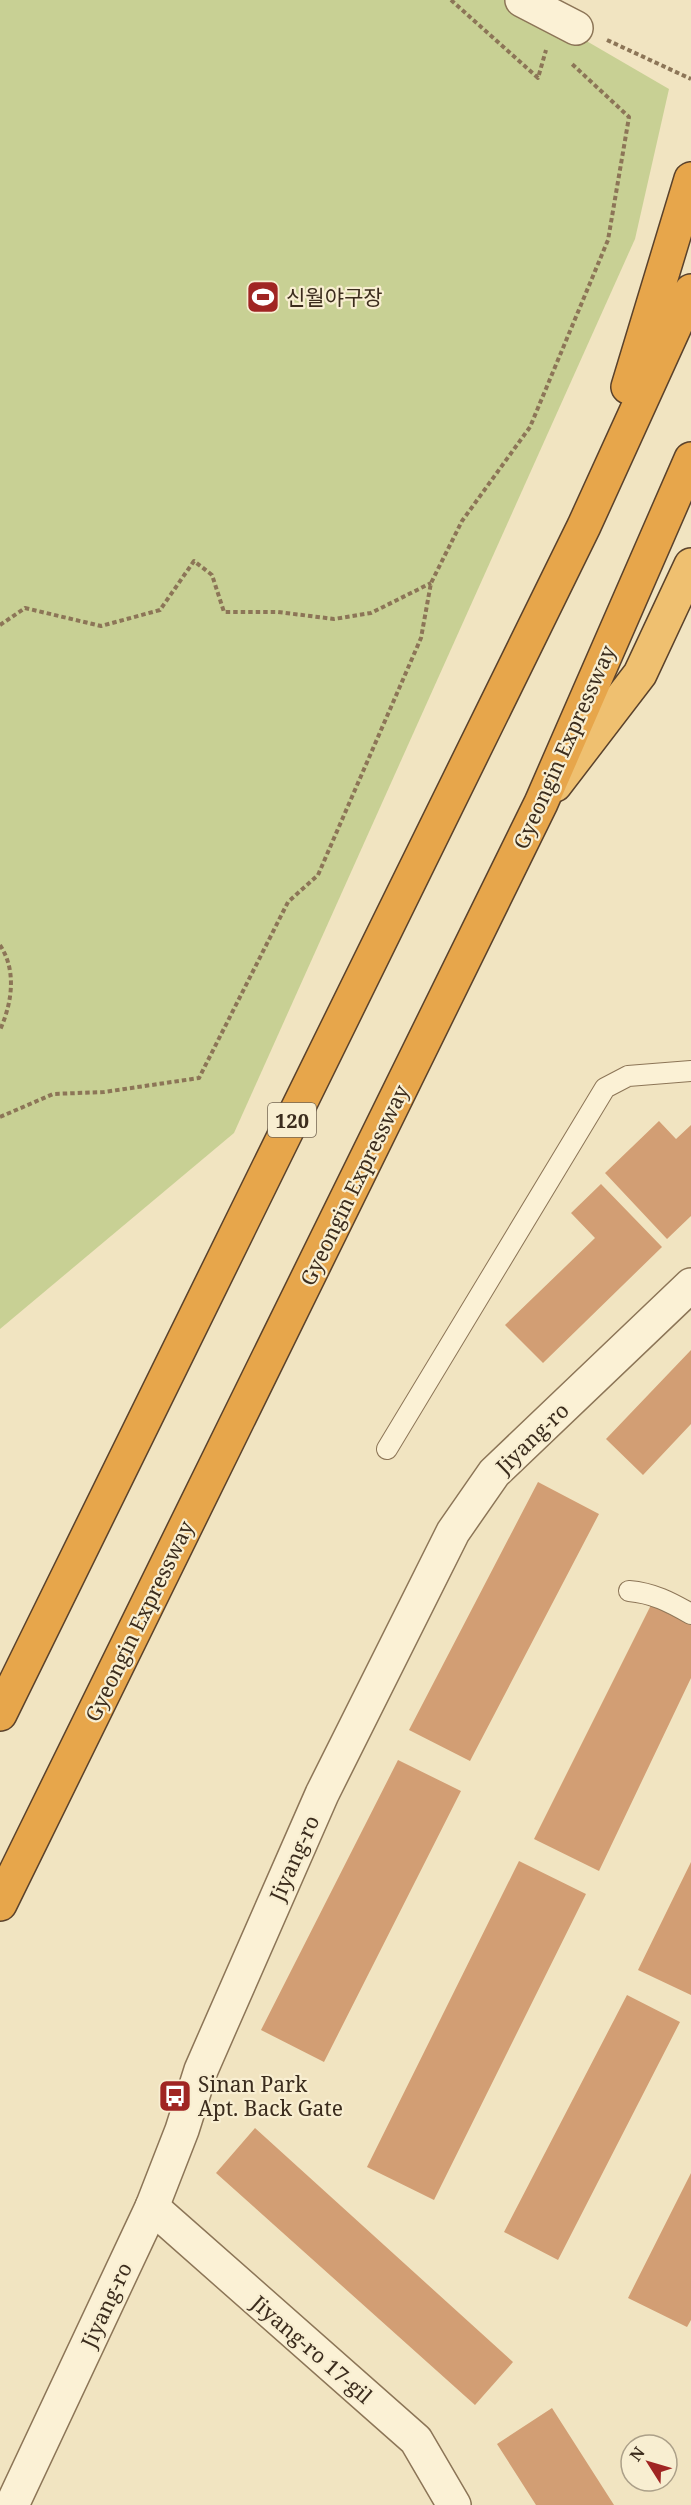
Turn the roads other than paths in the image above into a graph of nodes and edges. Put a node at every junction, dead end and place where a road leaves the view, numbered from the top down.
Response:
1 (522, 0) edge
2 (578, 28) road end
3 (691, 179) edge
4 (691, 291) edge
5 (691, 459) edge
6 (584, 526) junction
7 (691, 565) edge
8 (541, 803) junction
9 (691, 1071) edge
10 (691, 1285) edge
11 (387, 1449) dead end
12 (629, 1591) dead end
13 (691, 1614) edge
14 (0, 1714) edge
15 (0, 1904) edge
16 (152, 2207) junction
17 (12, 2505) edge
18 (454, 2505) edge

1 - 2 street
3 - 6 highway
4 - 6 highway
5 - 8 highway, Gyeongin Expressway
6 - 14 highway, 120
7 - 8 highway
8 - 15 highway, Gyeongin Expressway
9 - 11 lane
10 - 16 street, Jiyang-ro
12 - 13 lane
16 - 17 street, Jiyang-ro
16 - 18 street, Jiyang-ro 17-gil

